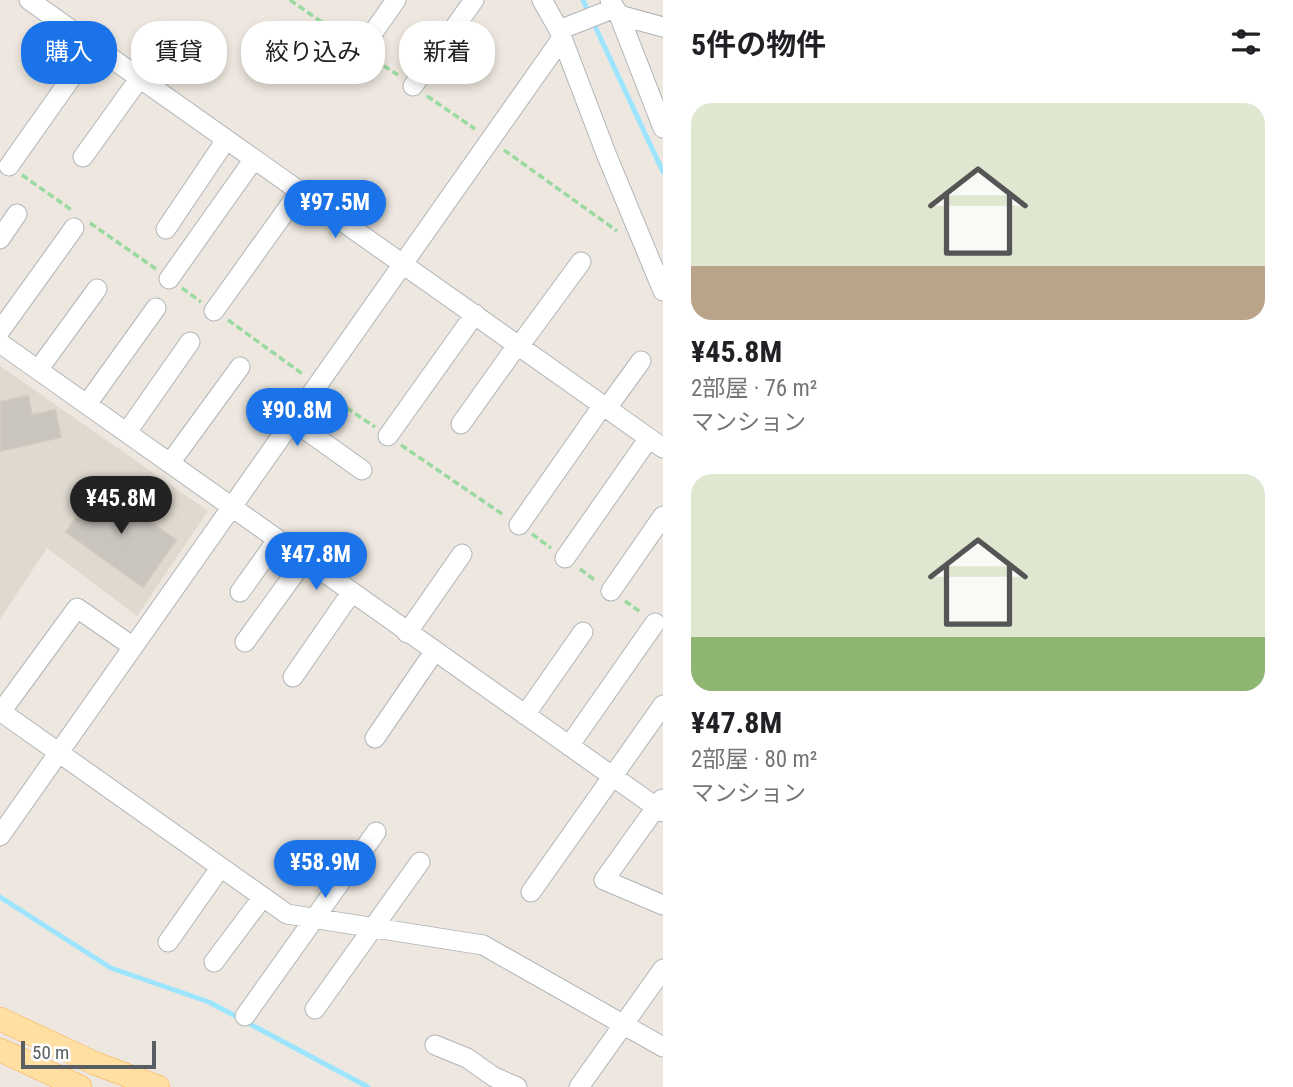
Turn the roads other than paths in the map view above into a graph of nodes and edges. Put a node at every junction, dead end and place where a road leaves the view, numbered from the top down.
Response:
1 (29, 0) edge
2 (396, 0) edge
3 (474, 0) edge
4 (542, 0) edge
5 (612, 9) edge
6 (58, 21) edge
7 (381, 21) edge
8 (663, 27) edge
9 (563, 32) junction
10 (67, 84) edge
11 (135, 84) edge
12 (146, 84) edge
13 (412, 86) road end
14 (663, 128) edge
15 (226, 140) junction
16 (83, 157) dead end
17 (254, 159) junction
18 (9, 166) dead end
19 (300, 191) junction
20 (17, 215) dead end
21 (74, 228) dead end
22 (166, 229) dead end
23 (0, 239) edge
24 (580, 262) dead end
25 (404, 264) junction
26 (169, 279) dead end
27 (97, 289) dead end
28 (663, 291) edge
29 (156, 308) dead end
30 (214, 311) dead end
31 (475, 314) junction
32 (0, 331) edge
33 (190, 342) dead end
34 (0, 343) edge
35 (519, 344) junction
36 (641, 361) dead end
37 (240, 367) dead end
38 (38, 370) junction
39 (86, 404) junction
40 (605, 407) junction
41 (292, 420) junction
42 (461, 424) dead end
43 (127, 432) junction
44 (388, 436) road end
45 (656, 443) edge
46 (170, 463) junction
47 (362, 470) dead end
48 (231, 506) junction
49 (663, 516) edge
50 (519, 525) road end
51 (277, 540) junction
52 (462, 554) dead end
53 (565, 558) road end
54 (304, 559) junction
55 (611, 591) road end
56 (240, 592) dead end
57 (351, 593) junction
58 (655, 623) road end
59 (583, 632) dead end
60 (407, 633) junction
61 (245, 642) dead end
62 (132, 646) junction
63 (434, 652) junction
64 (293, 677) dead end
65 (663, 705) edge
66 (1, 711) edge
67 (525, 715) junction
68 (375, 738) dead end
69 (569, 746) junction
70 (58, 751) junction
71 (612, 777) junction
72 (661, 806) edge
73 (376, 832) dead end
74 (0, 835) edge
75 (420, 862) dead end
76 (220, 868) junction
77 (531, 892) dead end
78 (262, 898) junction
79 (663, 905) edge
80 (313, 918) junction
81 (373, 928) junction
82 (168, 942) dead end
83 (214, 962) dead end
84 (663, 969) edge
85 (314, 1009) dead end
86 (245, 1016) dead end
87 (0, 1019) edge
88 (624, 1025) junction
89 (435, 1045) dead end
90 (663, 1047) edge
91 (0, 1050) edge
92 (80, 1087) edge
93 (158, 1087) edge
94 (517, 1087) edge
95 (579, 1087) edge

1 - 6 street
2 - 7 street
3 - 13 street
4 - 9 street
5 - 8 street
5 - 9 street
5 - 14 street
9 - 25 street
9 - 28 street
10 - 18 street
11 - 16 street
12 - 15 street
15 - 17 street
15 - 22 street
17 - 19 street
17 - 26 street
19 - 25 street
19 - 30 street
20 - 23 street
21 - 32 street
24 - 35 street
25 - 31 street
25 - 41 street
27 - 38 street
29 - 39 street
31 - 35 street
31 - 44 street
33 - 43 street
34 - 38 street
35 - 40 street
35 - 42 street
36 - 40 street
37 - 46 street
38 - 39 street
39 - 43 street
40 - 45 street
40 - 50 street
41 - 47 street
41 - 48 street
43 - 46 street
45 - 53 street
46 - 48 street
48 - 51 street
48 - 62 street
49 - 55 street
51 - 54 street
51 - 56 street
52 - 60 street
54 - 57 street
54 - 61 street
57 - 60 street
57 - 64 street
58 - 69 street
59 - 67 street
60 - 63 street
62 - 66 street
62 - 70 street
63 - 67 street
63 - 68 street
65 - 71 street
66 - 70 street
67 - 69 street
69 - 71 street
70 - 74 street
70 - 76 street
71 - 72 street
71 - 77 street
72 - 79 street
73 - 80 street
75 - 81 street
76 - 78 street
76 - 82 street
78 - 80 street
78 - 83 street
80 - 81 street
80 - 86 street
81 - 85 street
81 - 88 street
84 - 88 street
87 - 93 main road
88 - 90 street
88 - 95 street
89 - 94 street
91 - 92 main road

